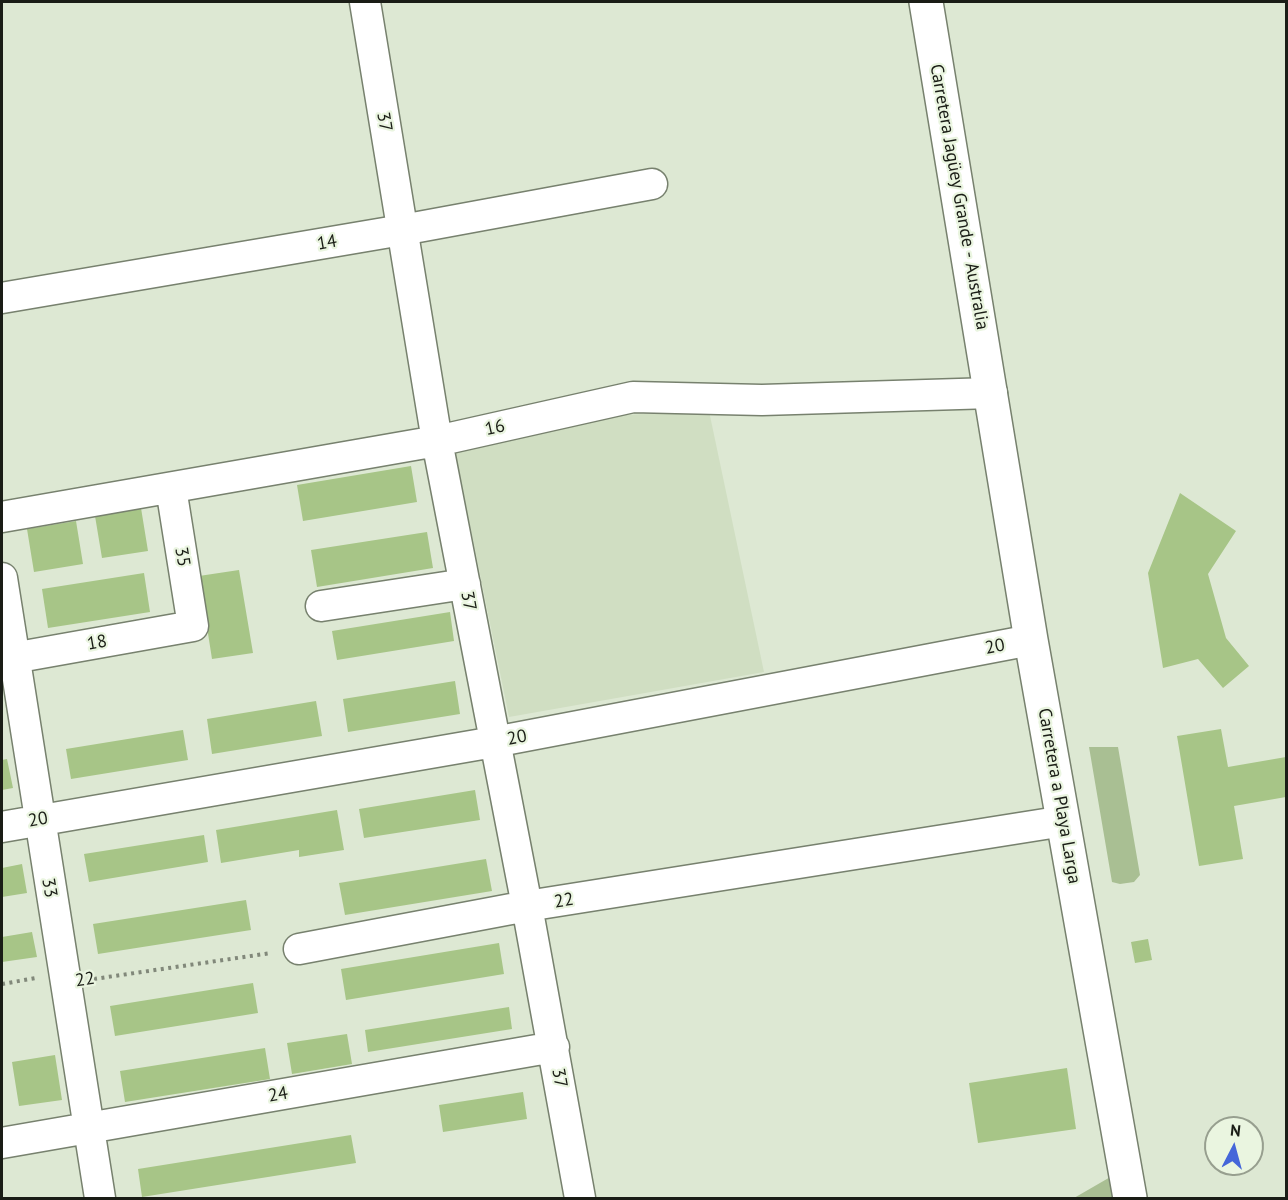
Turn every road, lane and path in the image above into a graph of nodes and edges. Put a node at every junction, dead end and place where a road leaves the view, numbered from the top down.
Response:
1 (365, 2) edge
2 (926, 2) edge
3 (652, 184) dead end
4 (402, 230) junction
5 (2, 298) edge
6 (992, 393) junction
7 (436, 441) junction
8 (171, 488) junction
9 (2, 517) edge
10 (2, 578) edge
11 (465, 584) junction
12 (321, 606) dead end
13 (193, 626) joint
14 (1031, 640) junction
15 (9, 659) edge
16 (494, 742) junction
17 (39, 820) junction
18 (1065, 821) junction
19 (2, 826) edge
20 (527, 906) junction
21 (299, 950) joint
22 (63, 979) junction
23 (2, 984) edge
24 (554, 1047) junction
25 (88, 1128) junction
26 (2, 1143) edge
27 (100, 1198) edge
28 (580, 1198) edge
29 (1130, 1198) edge

1 - 4 street, 37
2 - 6 main road, Carretera Jagüey Grande - Australia
3 - 4 street, 14
4 - 5 street, 14
4 - 7 street, 37
6 - 7 street, 16
6 - 14 main road, Carretera a Playa Larga
7 - 8 street, 16
7 - 11 street, 37
8 - 9 street, 16
8 - 13 street, 35
10 - 15 street, 33
11 - 12 street
11 - 16 street, 37
13 - 15 street, 18
14 - 16 street, 20
14 - 18 main road, Carretera a Playa Larga
15 - 17 street, 33
16 - 17 street, 20
16 - 20 street, 37
17 - 19 street, 20
17 - 22 street, 33
18 - 20 street, 22
18 - 29 main road, Carretera a Playa Larga
20 - 21 street, 22
20 - 24 street, 37
21 - 22 path, 22
22 - 23 path, 22
22 - 25 street, 33
24 - 25 street, 24
24 - 28 street, 37
25 - 26 street, 24
25 - 27 street, 33

